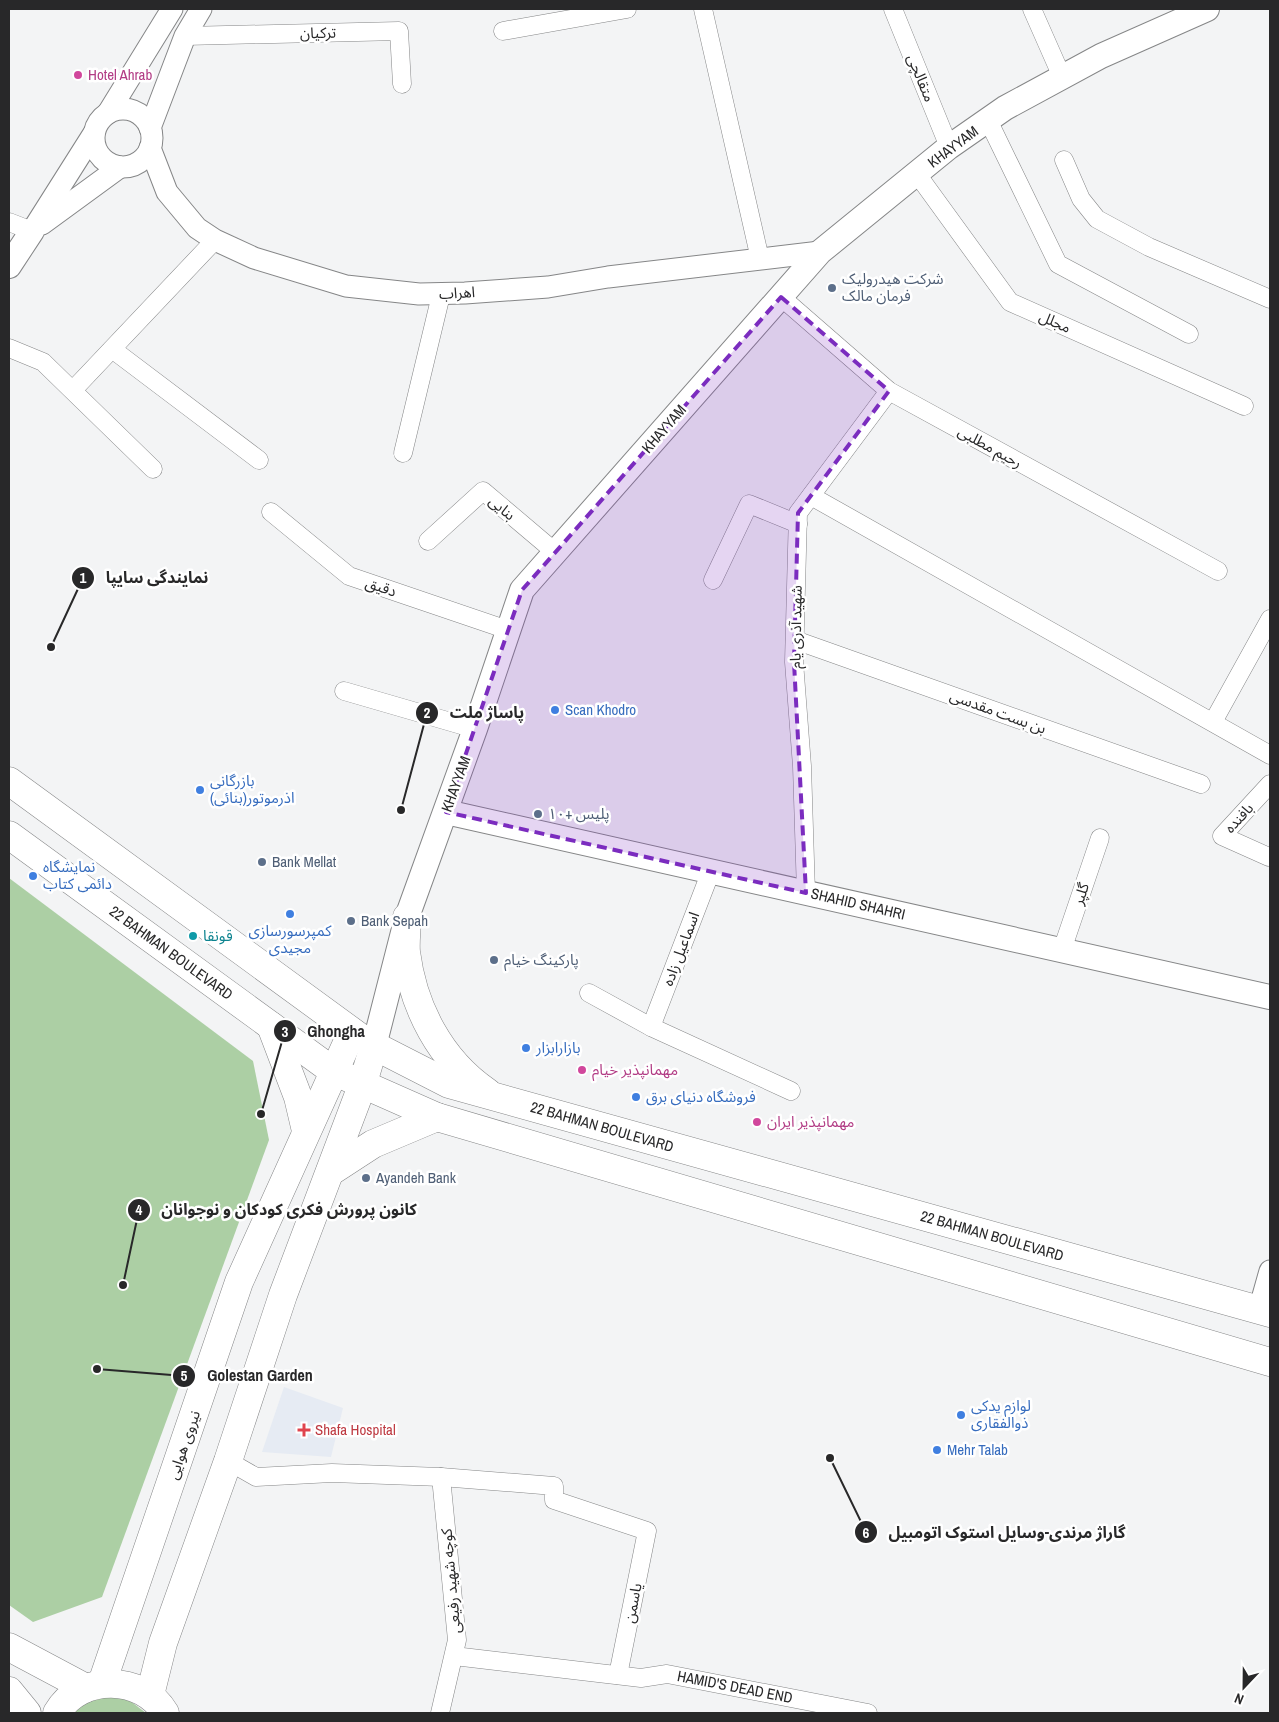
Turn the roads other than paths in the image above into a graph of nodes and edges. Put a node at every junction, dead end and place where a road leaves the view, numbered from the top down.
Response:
1 (172, 9) edge
2 (201, 9) edge
3 (628, 9) edge
4 (702, 9) edge
5 (893, 9) edge
6 (1032, 9) edge
7 (1206, 9) edge
8 (553, 15) edge
9 (503, 31) dead end
10 (185, 36) junction
11 (1062, 77) junction
12 (402, 84) dead end
13 (108, 114) junction
14 (988, 120) junction
15 (94, 133) junction
16 (150, 138) junction
17 (949, 147) junction
18 (1064, 160) dead end
19 (120, 167) junction
20 (917, 174) junction
21 (9, 222) edge
22 (32, 231) junction
23 (215, 240) junction
24 (820, 252) junction
25 (760, 259) junction
26 (9, 266) edge
27 (441, 295) junction
28 (781, 297) junction
29 (1270, 298) edge
30 (1189, 334) dead end
31 (9, 348) edge
32 (112, 349) junction
33 (72, 390) junction
34 (889, 391) junction
35 (1244, 406) dead end
36 (403, 454) dead end
37 (259, 460) dead end
38 (154, 469) dead end
39 (811, 496) junction
40 (271, 512) dead end
41 (798, 524) junction
42 (428, 541) dead end
43 (555, 552) junction
44 (1218, 571) dead end
45 (713, 580) dead end
46 (1270, 619) edge
47 (508, 630) junction
48 (795, 640) junction
49 (344, 691) dead end
50 (1213, 722) junction
51 (475, 729) junction
52 (1270, 755) edge
53 (9, 781) edge
54 (1201, 784) dead end
55 (1270, 784) edge
56 (446, 812) junction
57 (9, 836) edge
58 (1100, 838) dead end
59 (1269, 857) dead end
60 (711, 871) junction
61 (806, 893) junction
62 (407, 917) junction
63 (1062, 950) junction
64 (589, 993) dead end
65 (1270, 997) edge
66 (271, 1026) junction
67 (651, 1027) junction
68 (352, 1032) junction
69 (374, 1046) junction
70 (333, 1072) junction
71 (362, 1086) junction
72 (791, 1091) dead end
73 (492, 1096) junction
74 (437, 1117) junction
75 (306, 1131) junction
76 (330, 1172) junction
77 (1270, 1271) edge
78 (1265, 1312) edge
79 (1270, 1362) edge
80 (228, 1461) junction
81 (442, 1477) junction
82 (9, 1648) edge
83 (454, 1656) junction
84 (618, 1675) junction
85 (94, 1686) junction
86 (9, 1691) edge
87 (158, 1704) edge
88 (27, 1713) edge
89 (57, 1713) edge
90 (440, 1713) edge
91 (868, 1713) edge

1 - 13 street
2 - 10 street
3 - 8 street
4 - 25 street
5 - 17 street, متقالچی
6 - 11 street
7 - 11 main road, KHAYYAM
8 - 9 street
10 - 12 street, ترکیان
10 - 16 street
11 - 14 main road, KHAYYAM
13 - 15 street
13 - 16 street
14 - 17 main road, KHAYYAM
14 - 30 street
15 - 19 street
15 - 22 street
16 - 19 street
16 - 23 street, اهراب
17 - 20 main road, KHAYYAM
18 - 29 street
19 - 22 street
20 - 24 main road, KHAYYAM
20 - 35 street, مجلل
21 - 22 street
22 - 26 main road
23 - 27 street, اهراب
23 - 32 street
24 - 25 street, اهراب
24 - 28 main road, KHAYYAM
25 - 27 street, اهراب
27 - 36 street
28 - 34 street, رحیم مطلبی
28 - 43 main road, KHAYYAM
31 - 33 street
32 - 33 street
32 - 37 street
33 - 38 street
34 - 39 street, شهید آذری یام
34 - 44 street, رحیم مطلبی
39 - 41 street, شهید آذری یام
39 - 50 street
40 - 47 street, دقیق
41 - 45 street
41 - 48 street, شهید آذری یام
42 - 43 street, بنایی
43 - 47 main road, KHAYYAM
46 - 50 street
47 - 51 main road, KHAYYAM
48 - 54 street, بن بست مقدسی
48 - 61 street, شهید آذری یام
49 - 51 street
50 - 52 street
51 - 56 main road, KHAYYAM
53 - 68 main road, 22 BAHMAN BOULEVARD
55 - 59 street, بافنده
56 - 60 main road, SHAHID SHAHRI
56 - 62 main road, KHAYYAM
57 - 66 main road, 22 BAHMAN BOULEVARD
58 - 63 street, گلپر
60 - 61 main road, SHAHID SHAHRI
60 - 67 street, اسماعیل زاده
61 - 63 main road, SHAHID SHAHRI
62 - 69 main road, KHAYYAM
62 - 73 main road
63 - 65 main road, SHAHID SHAHRI
64 - 67 street
66 - 70 main road, 22 BAHMAN BOULEVARD
66 - 75 main road
67 - 72 street
68 - 69 main road, 22 BAHMAN BOULEVARD
68 - 70 main road, نیروی هوایی
69 - 71 main road
69 - 73 main road, 22 BAHMAN BOULEVARD
70 - 71 main road, 22 BAHMAN BOULEVARD
70 - 75 main road, نیروی هوایی
71 - 74 main road
71 - 76 main road
73 - 78 main road, 22 BAHMAN BOULEVARD
74 - 76 main road
74 - 79 main road
75 - 85 main road, نیروی هوایی
76 - 80 main road
77 - 78 street
80 - 81 street
80 - 87 main road
81 - 83 street, کوچه شهید رفیعی
81 - 84 street, یاسمن
82 - 85 main road
83 - 84 street, HAMID'S DEAD END
83 - 90 street, کوچه شهید رفیعی
84 - 91 street, HAMID'S DEAD END
85 - 87 main road
85 - 89 main road
86 - 88 main road

